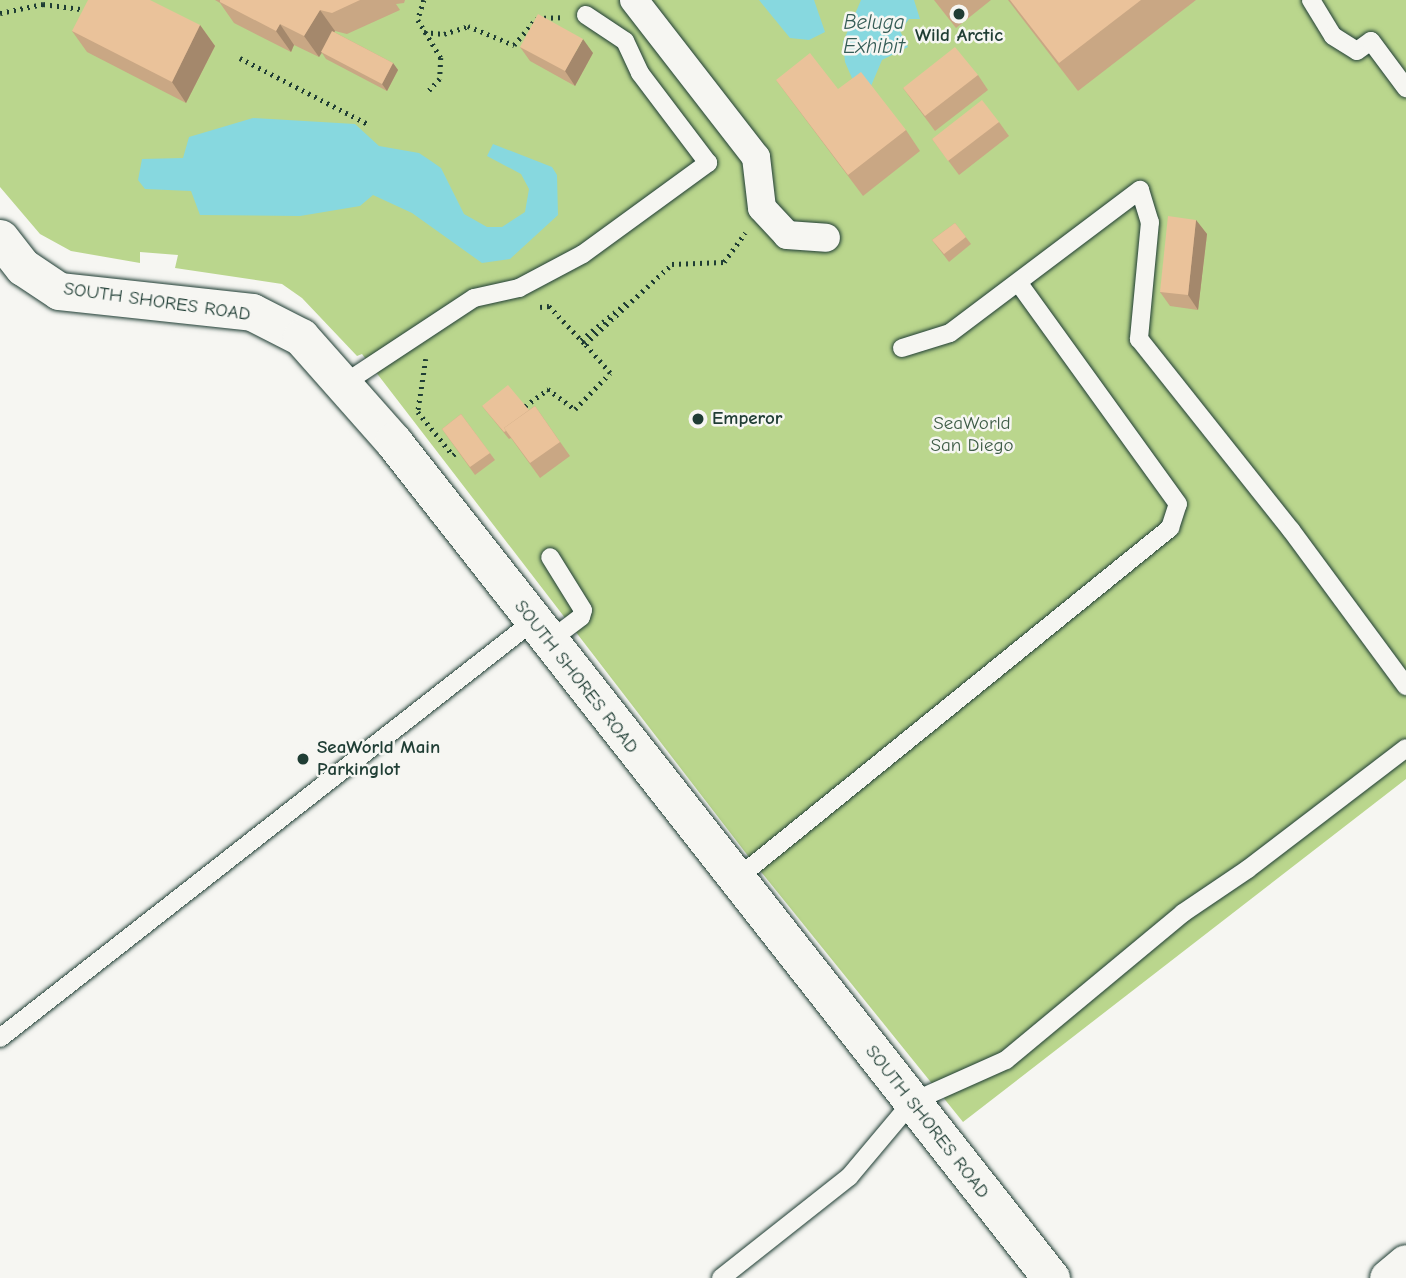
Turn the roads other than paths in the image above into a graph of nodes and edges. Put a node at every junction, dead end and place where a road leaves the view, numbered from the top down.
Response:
1 (634, 0) edge
2 (1311, 0) edge
3 (586, 15) road end
4 (1406, 88) edge
5 (0, 238) edge
6 (826, 238) dead end
7 (1020, 285) junction
8 (902, 348) dead end
9 (342, 385) junction
10 (550, 557) dead end
11 (540, 632) junction
12 (1406, 686) edge
13 (1406, 748) edge
14 (735, 880) junction
15 (0, 1038) edge
16 (912, 1102) junction
17 (1406, 1263) edge
18 (721, 1278) edge
19 (1051, 1278) edge
20 (1388, 1278) edge

1 - 6 street
2 - 4 lane
3 - 9 lane
5 - 9 street, SOUTH SHORES ROAD
7 - 8 lane
7 - 12 lane
7 - 14 lane
9 - 11 street, SOUTH SHORES ROAD
10 - 11 lane
11 - 14 street, SOUTH SHORES ROAD
11 - 15 lane
13 - 16 lane
14 - 16 street, SOUTH SHORES ROAD
16 - 18 lane
16 - 19 street, SOUTH SHORES ROAD
17 - 20 street

